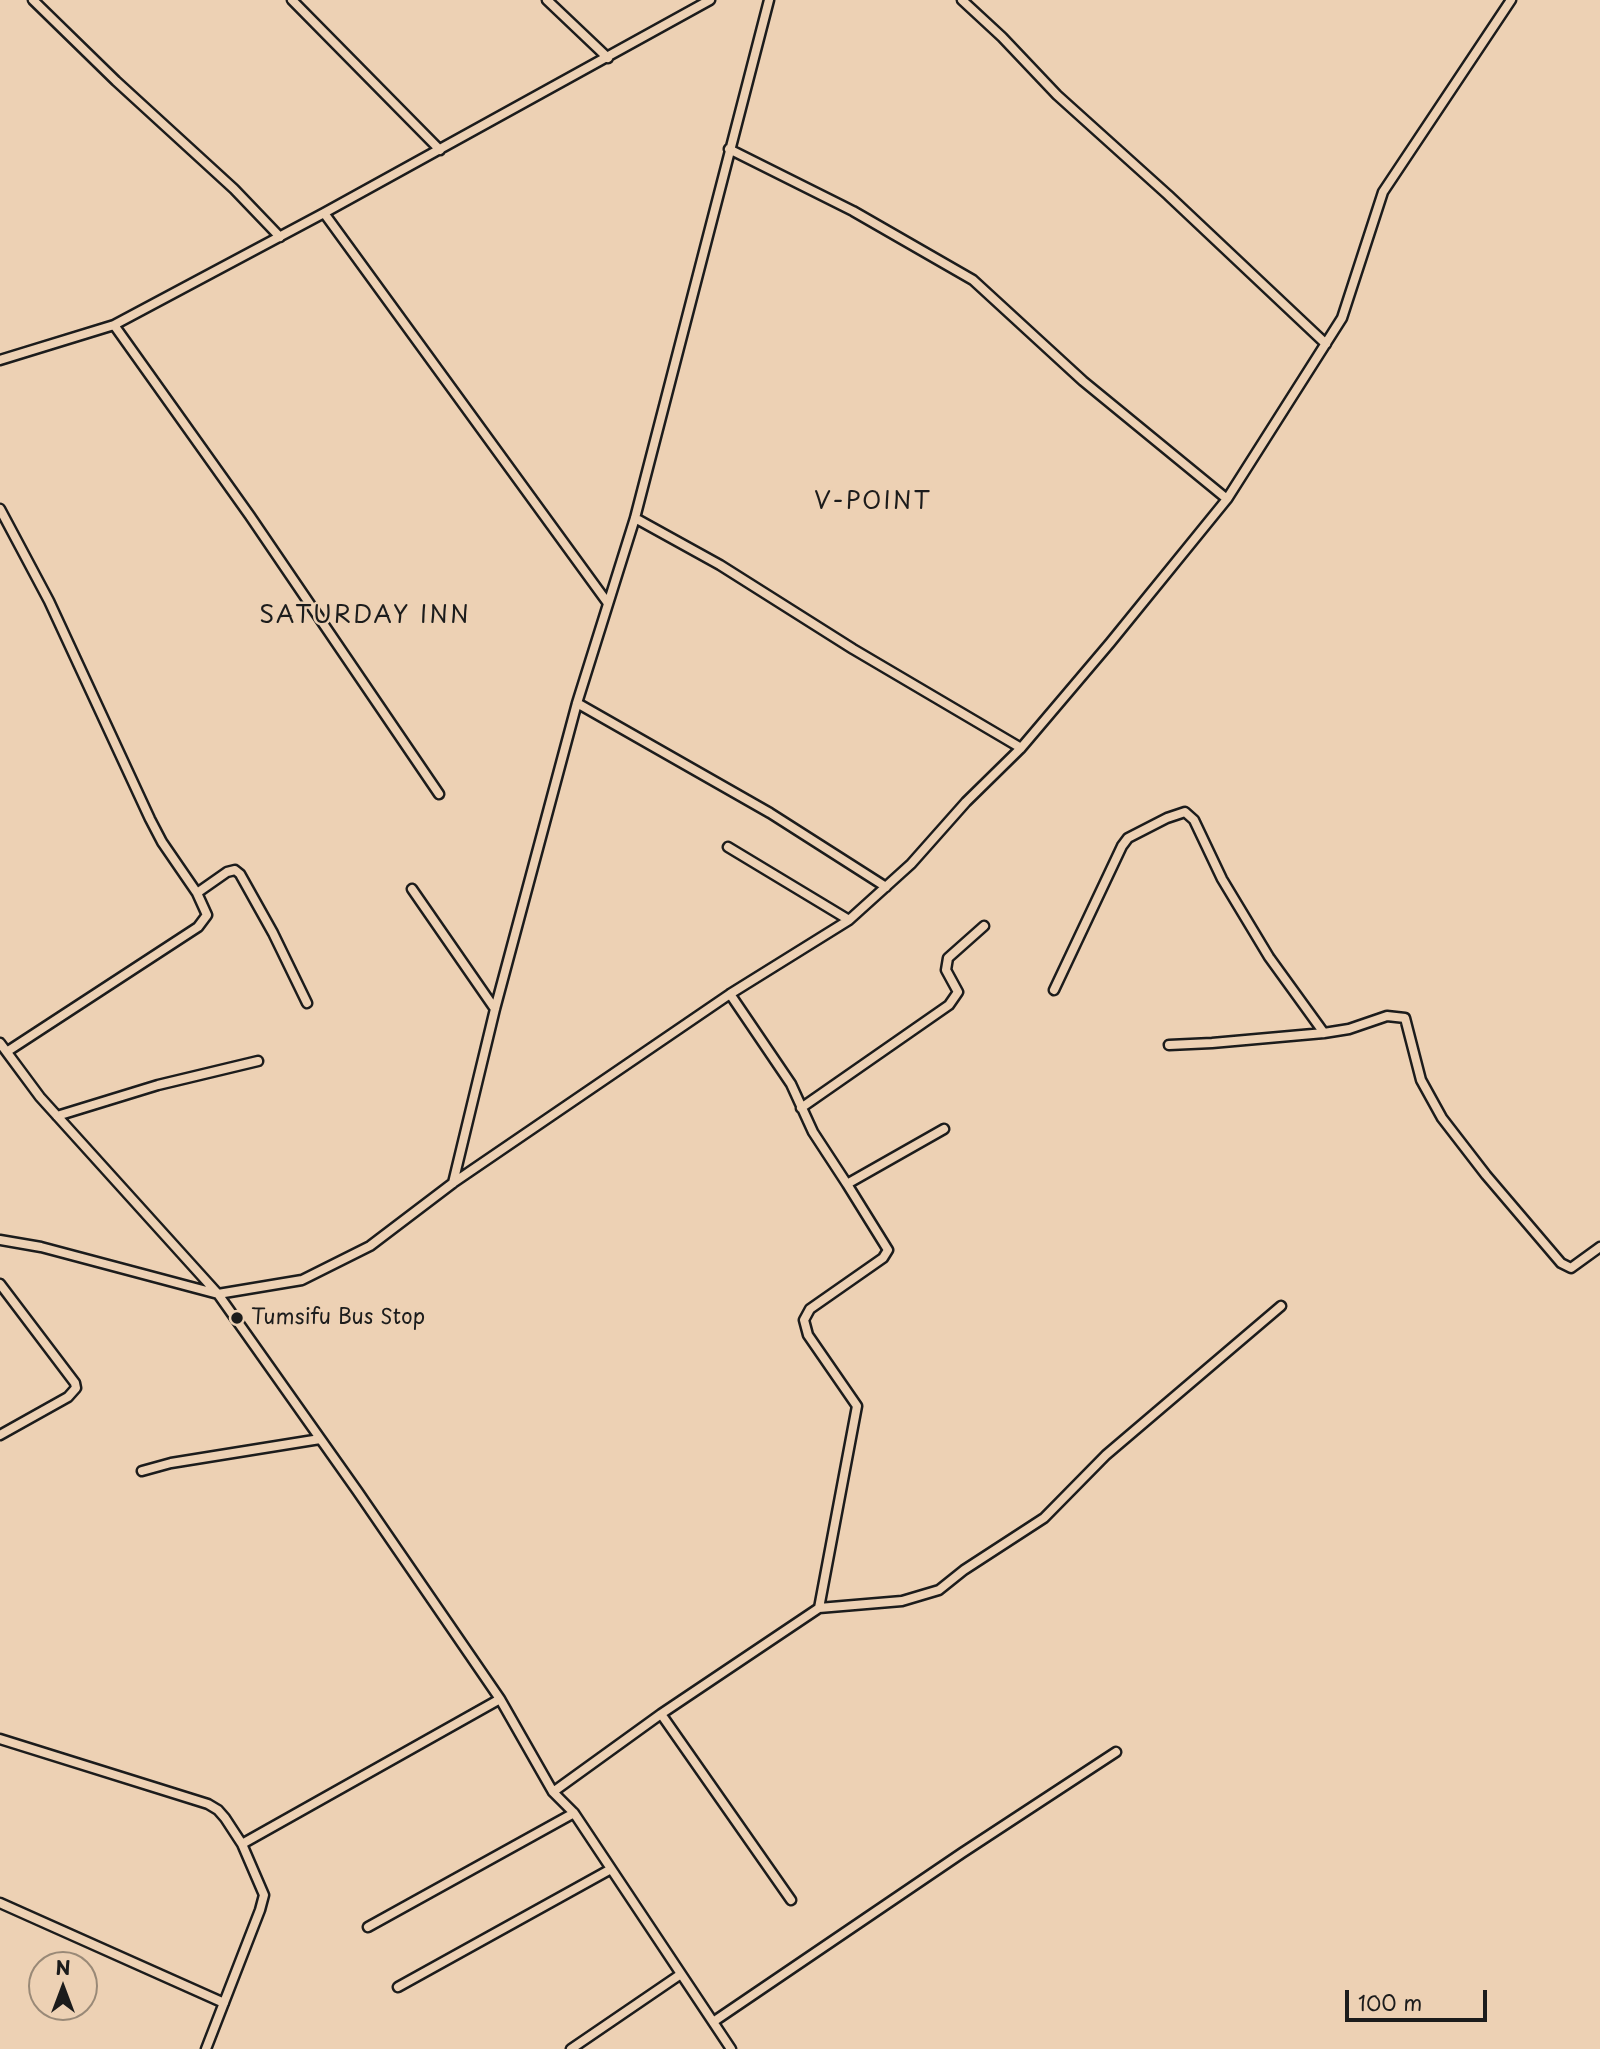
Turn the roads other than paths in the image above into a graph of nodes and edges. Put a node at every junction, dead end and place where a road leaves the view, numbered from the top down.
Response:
1 (33, 0) edge
2 (292, 0) edge
3 (547, 0) edge
4 (710, 0) edge
5 (769, 0) edge
6 (962, 0) edge
7 (1511, 0) edge
8 (608, 58) junction
9 (729, 149) junction
10 (440, 150) junction
11 (324, 214) junction
12 (280, 237) junction
13 (114, 325) junction
14 (1326, 344) junction
15 (0, 360) edge
16 (1227, 499) junction
17 (0, 509) edge
18 (635, 518) junction
19 (607, 602) junction
20 (577, 703) junction
21 (1021, 748) junction
22 (439, 794) dead end
23 (728, 847) dead end
24 (886, 887) junction
25 (412, 889) dead end
26 (197, 893) junction
27 (849, 920) junction
28 (984, 926) dead end
29 (1054, 990) dead end
30 (730, 994) junction
31 (307, 1003) dead end
32 (495, 1009) junction
33 (1324, 1032) junction
34 (0, 1043) edge
35 (1169, 1045) dead end
36 (8, 1051) junction
37 (258, 1061) dead end
38 (801, 1108) junction
39 (57, 1116) junction
40 (944, 1129) dead end
41 (453, 1182) junction
42 (848, 1184) junction
43 (0, 1240) edge
44 (1600, 1247) edge
45 (0, 1284) edge
46 (218, 1294) junction
47 (1281, 1306) dead end
48 (0, 1435) edge
49 (320, 1439) junction
50 (142, 1471) dead end
51 (819, 1608) junction
52 (500, 1699) junction
53 (661, 1714) junction
54 (0, 1740) edge
55 (1116, 1752) dead end
56 (553, 1793) junction
57 (575, 1813) junction
58 (243, 1844) junction
59 (611, 1868) junction
60 (791, 1900) dead end
61 (0, 1903) edge
62 (368, 1927) dead end
63 (681, 1974) junction
64 (398, 1987) dead end
65 (224, 2003) junction
66 (713, 2022) junction
67 (206, 2049) edge
68 (571, 2049) edge
69 (731, 2049) edge

1 - 12 street
2 - 10 street
3 - 8 street
4 - 8 street
5 - 9 street
6 - 14 street
7 - 14 street
8 - 10 street
9 - 16 street
9 - 18 street
10 - 11 street
11 - 12 street
11 - 19 street
12 - 13 street
13 - 15 street
13 - 22 street
14 - 16 street
16 - 21 street
17 - 26 street
18 - 19 street
18 - 21 street
19 - 20 street
20 - 24 street
20 - 32 street
21 - 24 street
23 - 27 street
24 - 27 street
25 - 32 street
26 - 31 street
26 - 36 street
27 - 30 street
28 - 38 street
29 - 33 street
30 - 38 street
30 - 41 street
32 - 41 street
33 - 35 street
33 - 44 street
34 - 36 street
36 - 39 street
37 - 39 street
38 - 42 street
39 - 46 street
40 - 42 street
41 - 46 street
42 - 51 street
43 - 46 street
45 - 48 street
46 - 49 street
47 - 51 street
49 - 50 street
49 - 52 street
51 - 53 street
52 - 56 street
52 - 58 street
53 - 56 street
53 - 60 street
54 - 58 street
55 - 66 street
56 - 57 street
57 - 59 street
57 - 62 street
58 - 65 street
59 - 63 street
59 - 64 street
61 - 65 street
63 - 66 street
63 - 68 street
65 - 67 street
66 - 69 street

